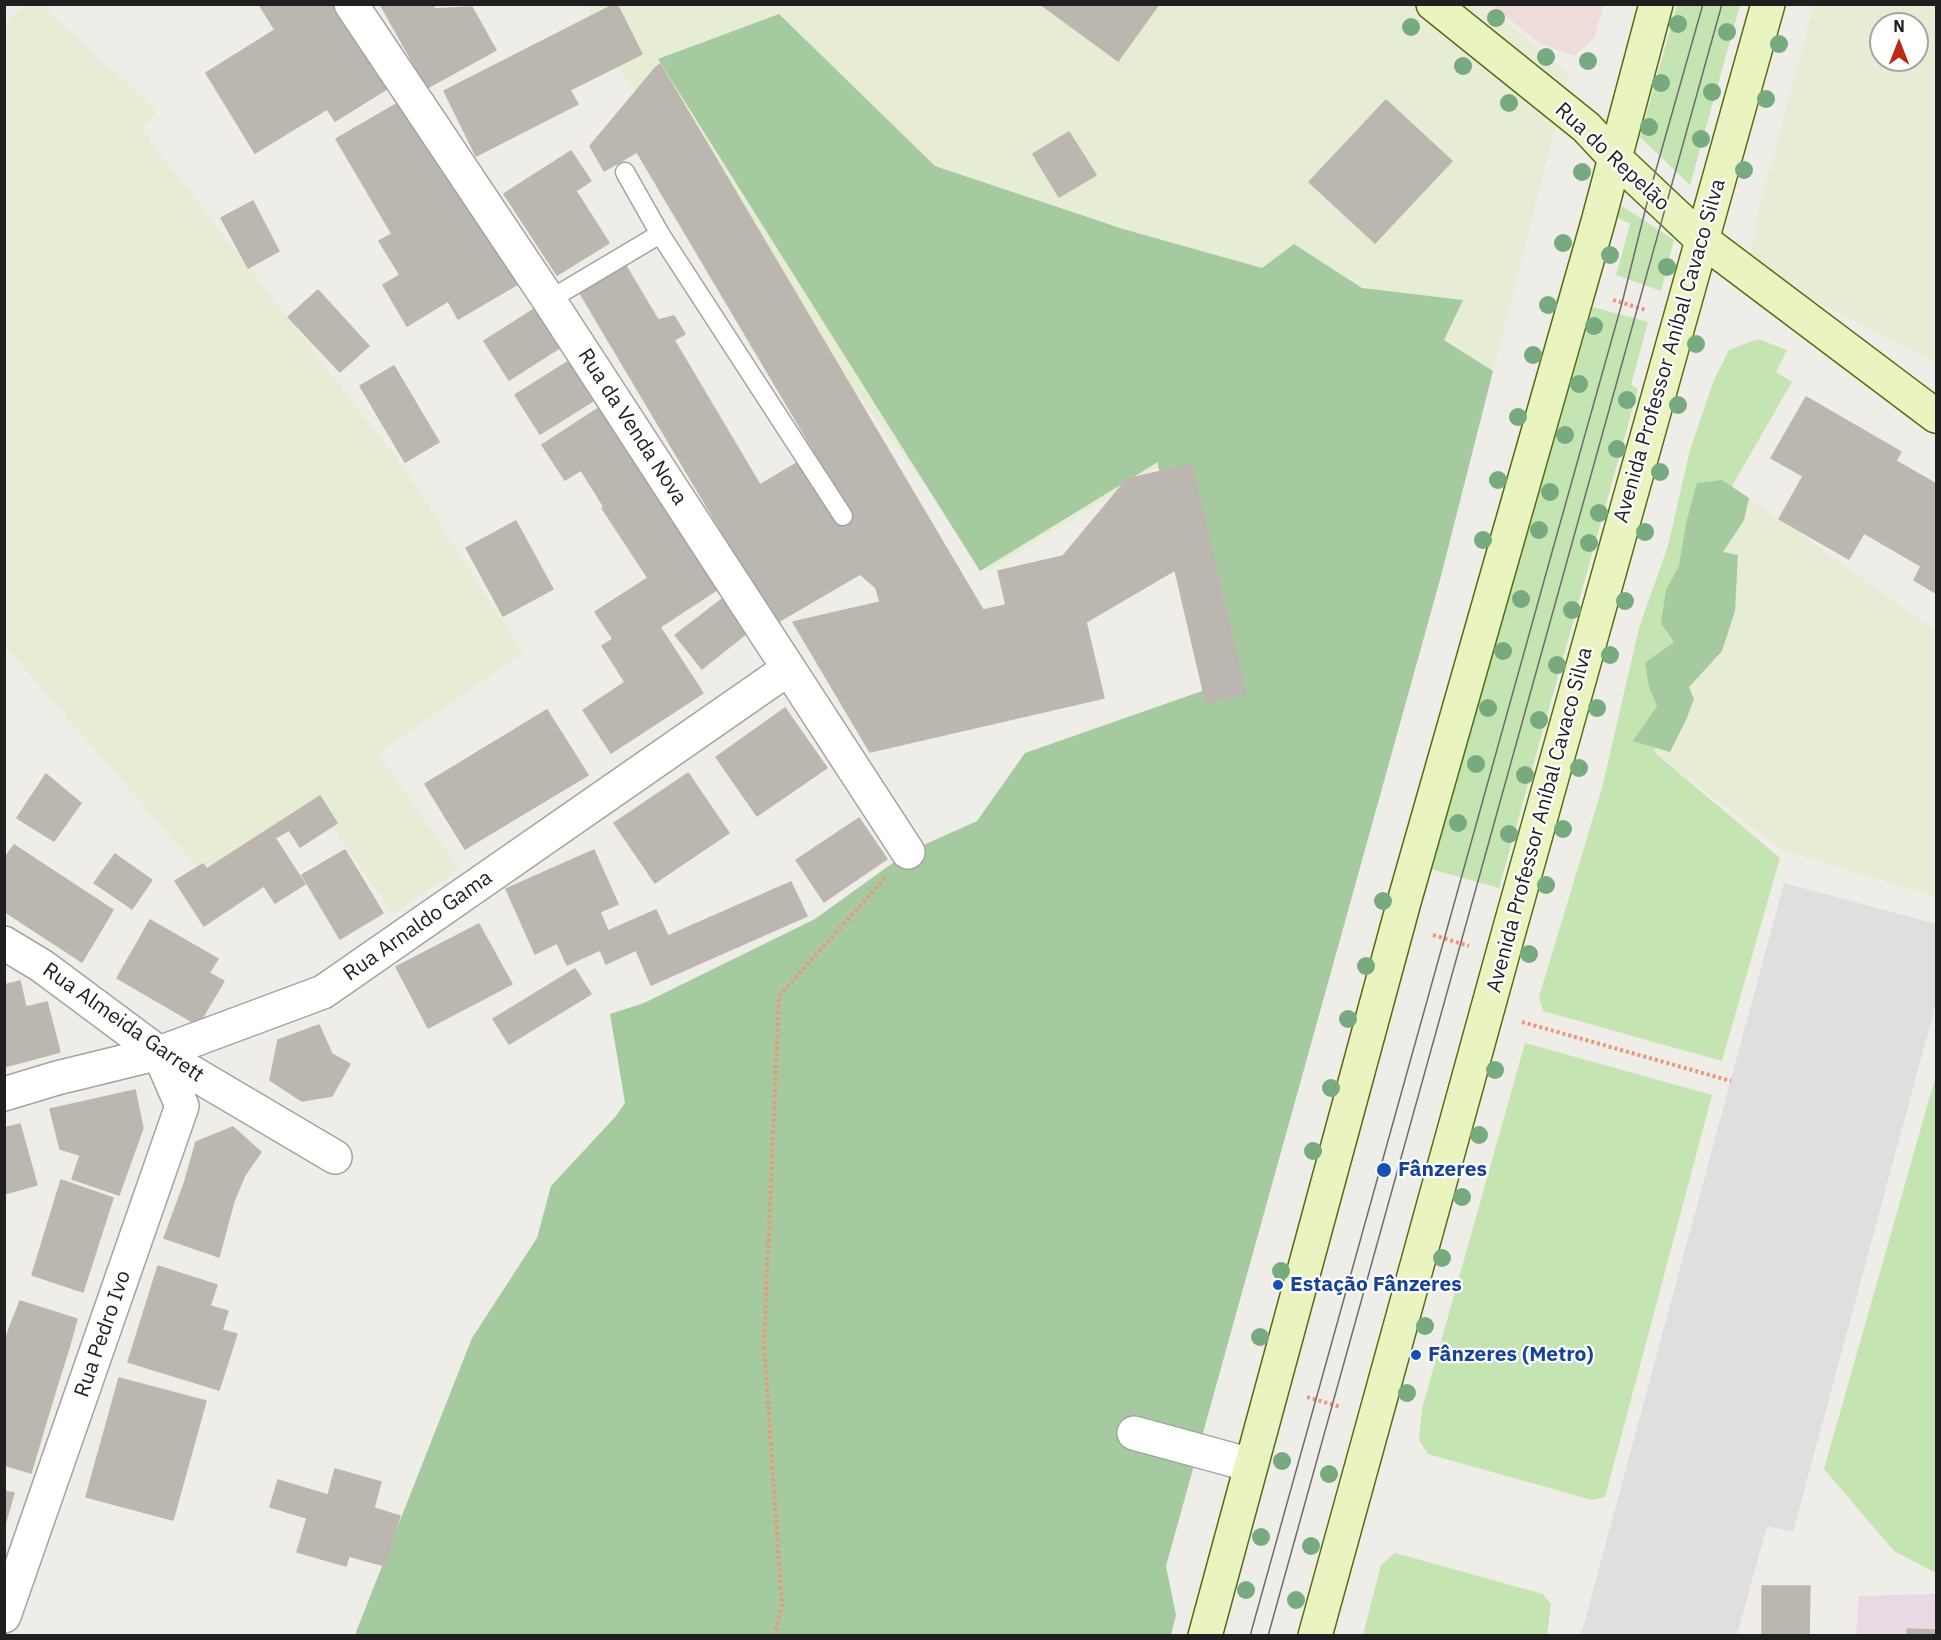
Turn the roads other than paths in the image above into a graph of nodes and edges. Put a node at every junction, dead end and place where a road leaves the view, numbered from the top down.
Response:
1 (351, 4) edge
2 (1433, 4) edge
3 (1656, 4) edge
4 (1768, 4) edge
5 (1614, 157) junction
6 (625, 172) dead end
7 (660, 234) junction
8 (1701, 239) junction
9 (549, 300) junction
10 (1936, 416) edge
11 (843, 516) dead end
12 (788, 669) junction
13 (908, 852) road end
14 (4, 943) edge
15 (159, 1053) junction
16 (4, 1094) edge
17 (335, 1157) dead end
18 (1134, 1433) dead end
19 (1251, 1465) junction
20 (4, 1616) edge
21 (1205, 1635) edge
22 (1315, 1635) edge

1 - 9 street, Rua da Venda Nova
2 - 5 main road, Rua do Repelão
3 - 5 main road
4 - 8 main road, Avenida Professor Aníbal Cavaco Silva
5 - 8 main road, Rua do Repelão
5 - 19 main road
6 - 7 lane
7 - 9 lane
7 - 11 lane
8 - 10 main road, Rua do Repelão
8 - 22 main road, Avenida Professor Aníbal Cavaco Silva
9 - 12 street, Rua da Venda Nova
12 - 13 street, Rua da Venda Nova
12 - 15 street, Rua Arnaldo Gama
14 - 15 street, Rua Almeida Garrett
15 - 16 street, Rua Arnaldo Gama
15 - 17 street, Rua Almeida Garrett
15 - 20 street, Rua Pedro Ivo
18 - 19 street
19 - 21 main road

